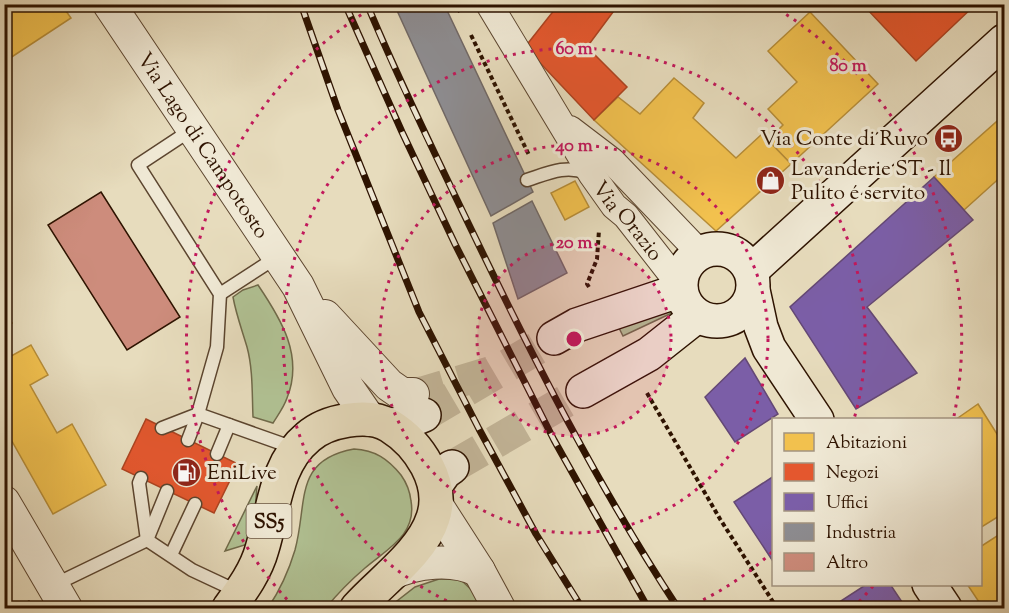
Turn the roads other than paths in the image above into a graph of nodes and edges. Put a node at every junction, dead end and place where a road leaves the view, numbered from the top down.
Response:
1 (109, 4) edge
2 (499, 9) edge
3 (1005, 41) edge
4 (561, 123) junction
5 (192, 129) junction
6 (592, 175) junction
7 (527, 180) dead end
8 (700, 253) junction
9 (278, 256) junction
10 (752, 281) junction
11 (298, 286) junction
12 (220, 294) junction
13 (696, 303) junction
14 (554, 338) tunnel mouth
15 (769, 348) junction
16 (583, 391) tunnel mouth
17 (418, 404) joint
18 (198, 414) junction
19 (816, 418) edge
20 (380, 423) junction
21 (229, 425) junction
22 (162, 428) dead end
23 (188, 440) dead end
24 (295, 449) junction
25 (217, 454) dead end
26 (141, 478) dead end
27 (441, 486) junction
28 (167, 490) dead end
29 (4, 502) edge
30 (195, 504) dead end
31 (147, 540) junction
32 (171, 555) junction
33 (479, 571) junction
34 (391, 574) junction
35 (930, 586) edge
36 (59, 597) edge
37 (235, 601) edge
38 (357, 609) edge
39 (499, 609) edge
40 (945, 609) edge

1 - 5 street, Via Lago di Campotosto
2 - 4 street, Via Orazio
3 - 10 main road
4 - 6 street, Via Orazio
4 - 8 street, Via Orazio
5 - 9 street, Via Lago di Campotosto
5 - 12 lane
6 - 7 lane
6 - 13 street, Via Orazio
8 - 10 main road
8 - 13 main road
9 - 11 street, Via Lago di Campotosto
9 - 12 lane
10 - 13 main road
10 - 15 main road, Via Orazio
11 - 17 street, Via Lago di Campotosto
11 - 20 street, Via Lago di Campotosto
12 - 18 lane
13 - 14 main road
13 - 15 main road, Via Orazio
13 - 16 main road
15 - 19 main road, Via Orazio
17 - 20 main road, SS5
18 - 21 lane
18 - 22 lane
18 - 23 lane
20 - 24 main road, SS5
20 - 27 main road
21 - 24 lane
21 - 25 lane
24 - 37 main road, SS5
26 - 31 lane
27 - 33 street
27 - 34 main road
28 - 31 lane
29 - 36 street
30 - 32 lane
31 - 32 lane
31 - 36 lane
32 - 37 lane
33 - 34 street
33 - 39 street
34 - 38 main road
35 - 40 main road

